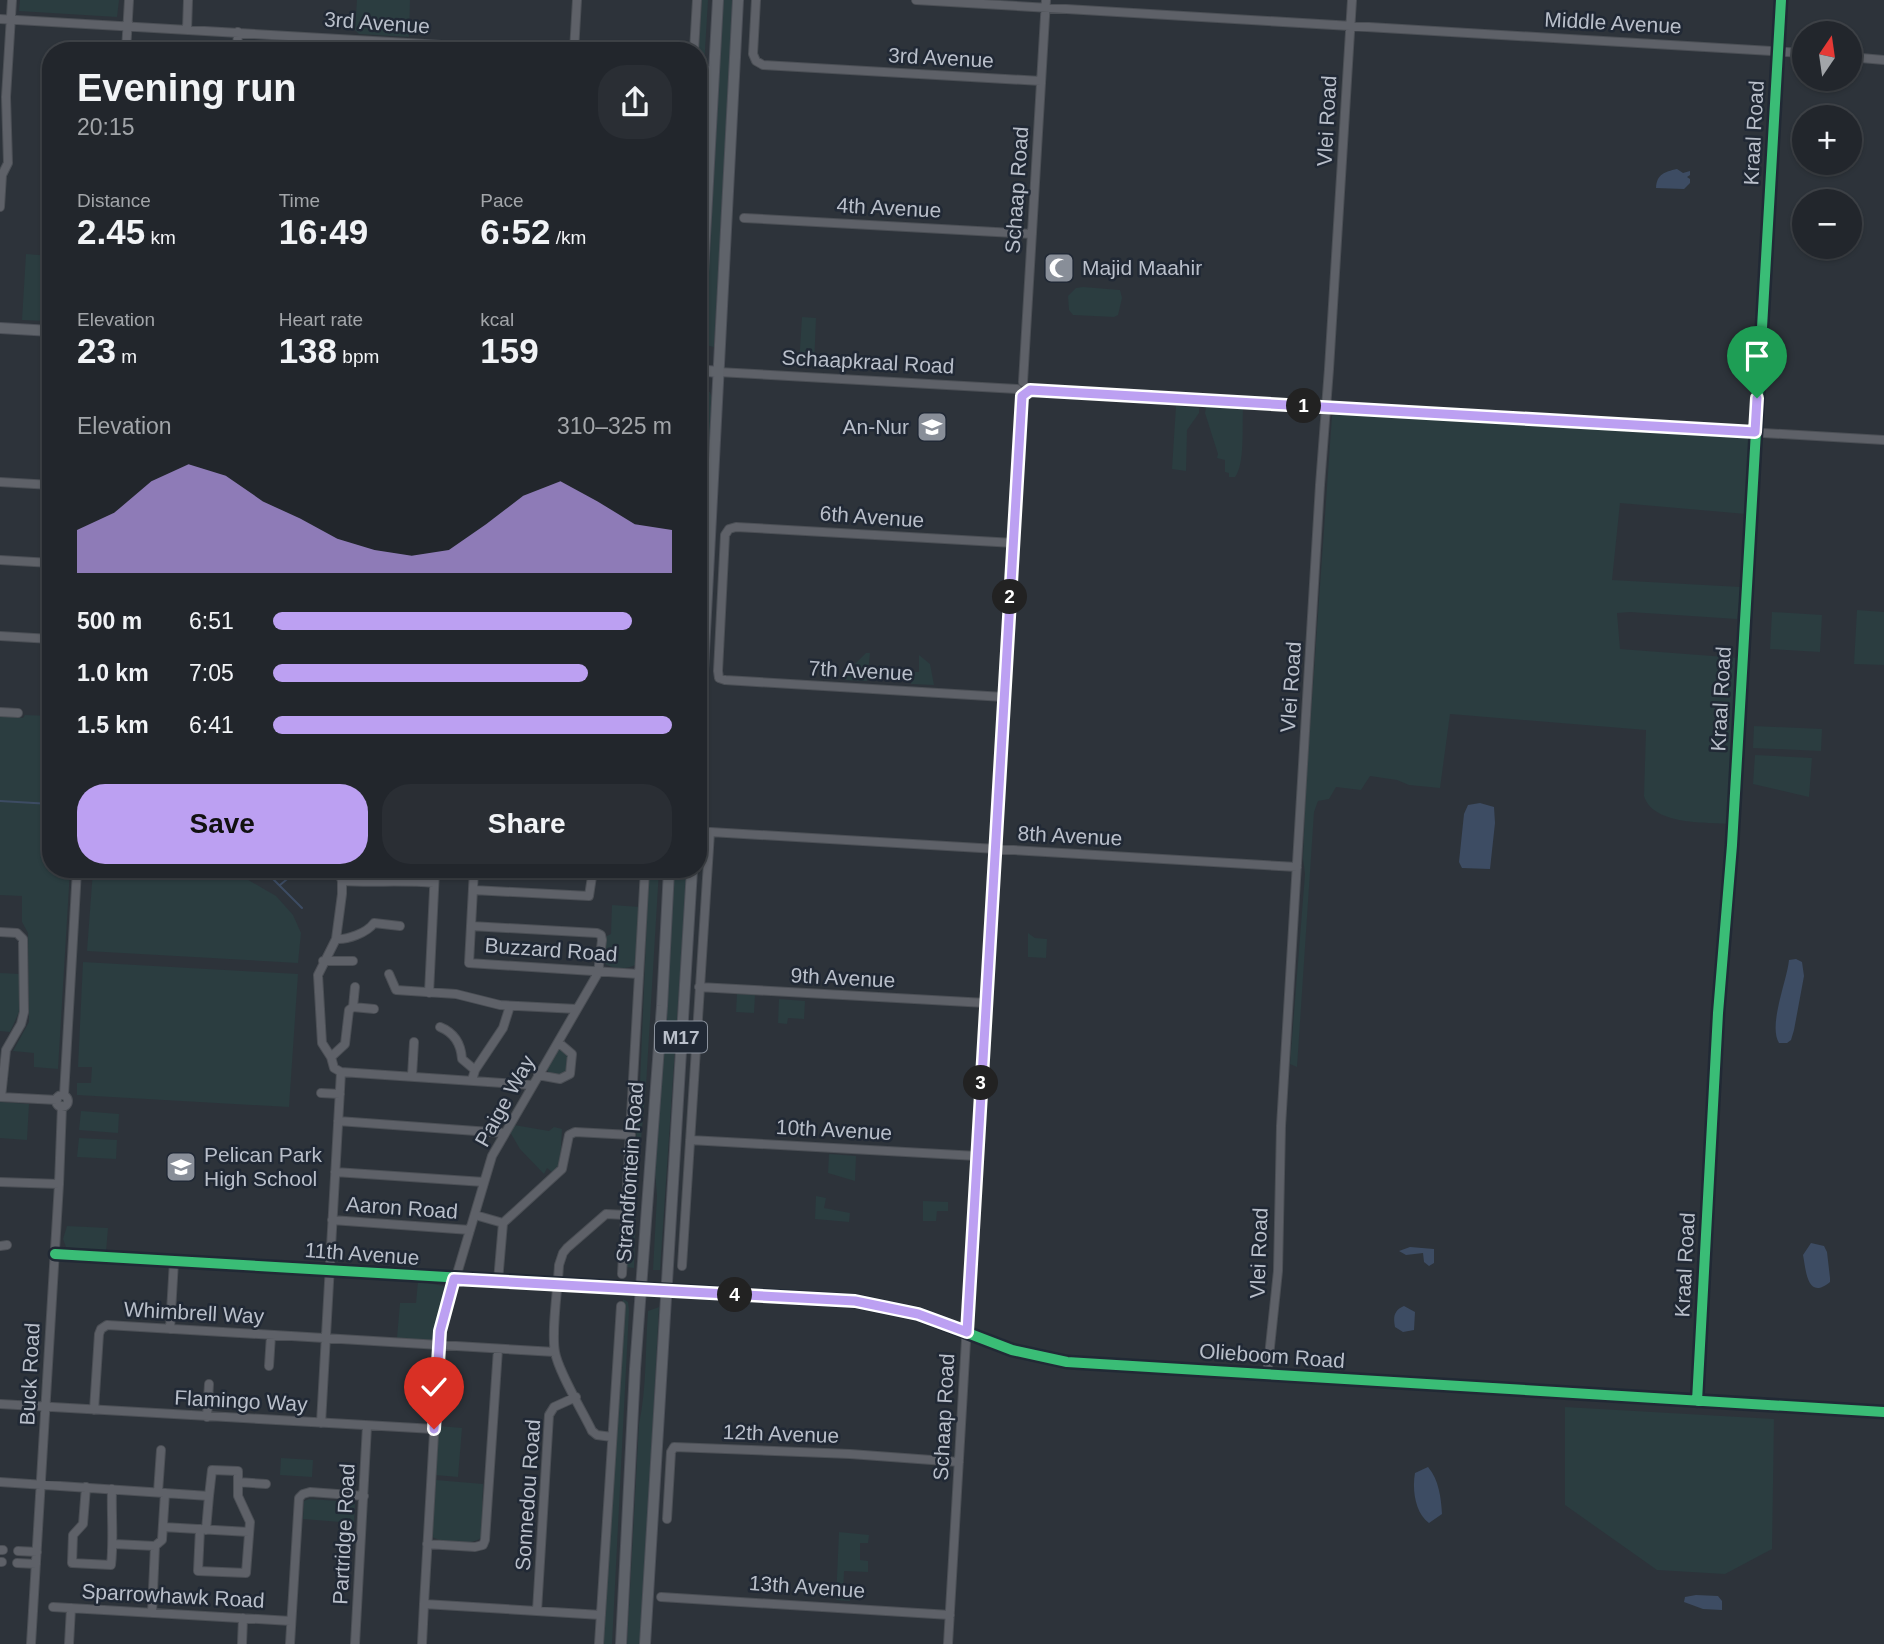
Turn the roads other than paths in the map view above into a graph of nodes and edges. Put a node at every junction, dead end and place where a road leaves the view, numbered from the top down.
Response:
1 (12, 0) edge
2 (129, 0) edge
3 (188, 0) edge
4 (578, 0) edge
5 (697, 0) edge
6 (718, 0) edge
7 (738, 0) edge
8 (756, 0) edge
9 (916, 0) edge
10 (1352, 0) edge
11 (1781, 0) edge
12 (1046, 4) edge
13 (0, 19) edge
14 (11, 19) junction
15 (1350, 25) junction
16 (128, 26) junction
17 (187, 30) junction
18 (237, 32) junction
19 (127, 42) edge
20 (237, 42) edge
21 (398, 42) edge
22 (575, 42) edge
23 (695, 42) edge
24 (1778, 51) junction
25 (1792, 52) edge
26 (1862, 58) edge
27 (1884, 60) edge
28 (707, 71) edge
29 (1041, 81) junction
30 (3, 97) edge
31 (713, 97) junction
32 (2, 172) edge
33 (707, 203) edge
34 (0, 207) edge
35 (744, 218) dead end
36 (1032, 234) junction
37 (0, 328) edge
38 (42, 330) edge
39 (707, 371) edge
40 (718, 372) junction
41 (1023, 389) junction
42 (1327, 407) junction
43 (1755, 432) junction
44 (1884, 440) edge
45 (0, 482) edge
46 (42, 484) edge
47 (1014, 543) junction
48 (0, 560) edge
49 (42, 562) edge
50 (707, 589) edge
51 (0, 636) edge
52 (42, 638) edge
53 (718, 675) joint
54 (1004, 696) junction
55 (0, 712) edge
56 (18, 713) dead end
57 (995, 849) junction
58 (707, 853) edge
59 (1297, 867) junction
60 (76, 878) edge
61 (341, 878) edge
62 (434, 878) edge
63 (474, 878) edge
64 (592, 878) edge
65 (645, 878) edge
66 (668, 878) edge
67 (692, 878) edge
68 (705, 878) edge
69 (409, 880) joint
70 (342, 881) junction
71 (434, 883) junction
72 (473, 890) junction
73 (400, 926) dead end
74 (471, 926) junction
75 (0, 932) edge
76 (335, 939) junction
77 (323, 961) junction
78 (353, 961) dead end
79 (600, 970) junction
80 (389, 974) dead end
81 (639, 974) junction
82 (699, 987) junction
83 (355, 988) dead end
84 (429, 993) junction
85 (986, 1003) junction
86 (510, 1006) junction
87 (353, 1007) junction
88 (374, 1009) dead end
89 (577, 1009) junction
90 (440, 1027) dead end
91 (414, 1042) dead end
92 (558, 1042) junction
93 (331, 1057) junction
94 (475, 1070) junction
95 (341, 1072) junction
96 (538, 1075) junction
97 (412, 1076) junction
98 (472, 1080) junction
99 (532, 1085) junction
100 (321, 1093) dead end
101 (340, 1094) junction
102 (1, 1097) edge
103 (61, 1100) junction
104 (338, 1121) junction
105 (504, 1133) junction
106 (631, 1135) junction
107 (690, 1140) junction
108 (977, 1156) junction
109 (335, 1172) junction
110 (0, 1182) edge
111 (484, 1182) junction
112 (59, 1184) junction
113 (475, 1215) junction
114 (626, 1215) junction
115 (332, 1220) junction
116 (503, 1223) junction
117 (470, 1230) junction
118 (55, 1254) junction
119 (174, 1261) junction
120 (682, 1266) dead end
121 (329, 1271) junction
122 (622, 1273) dead end
123 (454, 1279) junction
124 (498, 1281) junction
125 (558, 1285) junction
126 (641, 1290) junction
127 (666, 1292) junction
128 (621, 1306) dead end
129 (170, 1329) junction
130 (967, 1332) junction
131 (271, 1335) junction
132 (325, 1338) junction
133 (440, 1345) junction
134 (498, 1349) junction
135 (555, 1352) junction
136 (269, 1367) dead end
137 (1267, 1375) junction
138 (209, 1384) dead end
139 (576, 1397) junction
140 (1697, 1401) junction
141 (0, 1404) edge
142 (46, 1406) junction
143 (94, 1410) junction
144 (1884, 1412) edge
145 (207, 1417) junction
146 (320, 1423) junction
147 (368, 1426) junction
148 (434, 1429) junction
149 (612, 1437) junction
150 (162, 1450) dead end
151 (959, 1462) junction
152 (0, 1482) edge
153 (238, 1482) junction
154 (42, 1484) junction
155 (266, 1484) dead end
156 (86, 1487) junction
157 (112, 1489) junction
158 (161, 1493) junction
159 (209, 1496) junction
160 (363, 1496) junction
161 (667, 1519) dead end
162 (163, 1527) junction
163 (203, 1529) junction
164 (249, 1532) junction
165 (114, 1544) junction
166 (427, 1544) junction
167 (155, 1546) junction
168 (18, 1551) dead end
169 (37, 1552) junction
170 (17, 1563) dead end
171 (37, 1564) junction
172 (661, 1597) dead end
173 (424, 1604) junction
174 (53, 1607) dead end
175 (71, 1608) junction
176 (537, 1611) junction
177 (152, 1613) junction
178 (601, 1615) junction
179 (950, 1615) junction
180 (243, 1618) junction
181 (291, 1621) junction
182 (32, 1644) edge
183 (69, 1644) edge
184 (242, 1644) edge
185 (290, 1644) edge
186 (355, 1644) edge
187 (422, 1644) edge
188 (599, 1644) edge
189 (621, 1644) edge
190 (645, 1644) edge
191 (948, 1644) edge

1 - 14 street
2 - 16 street
3 - 17 street
4 - 22 street
5 - 23 street
6 - 31 main road
7 - 40 main road
8 - 29 street, 3rd Avenue
9 - 12 street, Middle Avenue
10 - 15 street, Vlei Road
11 - 24 street, Kraal Road
12 - 15 street, Middle Avenue
12 - 29 street, Schaap Road
13 - 14 street, 3rd Avenue
14 - 16 street, 3rd Avenue
14 - 30 street
15 - 24 street, Middle Avenue
15 - 42 street, Vlei Road
16 - 17 street, 3rd Avenue
16 - 19 street
17 - 18 street, 3rd Avenue
18 - 20 street
18 - 21 street, 3rd Avenue
24 - 25 street, Middle Avenue
24 - 43 street, Kraal Road
26 - 27 street
28 - 31 main road
29 - 36 street, Schaap Road
30 - 32 street
31 - 33 main road
32 - 34 street
35 - 36 street, 4th Avenue
36 - 41 street, Schaap Road
37 - 38 main road
39 - 40 main road
40 - 41 street, Schaapkraal Road
40 - 50 main road
41 - 42 street, Schaapkraal Road
41 - 47 street, Schaap Road
42 - 43 street, Schaapkraal Road
42 - 59 street, Vlei Road
43 - 44 street, Schaapkraal Road
43 - 140 street, Kraal Road
45 - 46 street
47 - 53 street, 6th Avenue
47 - 54 street, Schaap Road
48 - 49 street
51 - 52 street
53 - 54 street, 7th Avenue
54 - 57 street, Schaap Road
55 - 56 street
57 - 58 street, 8th Avenue
57 - 59 street, 8th Avenue
57 - 85 street, Schaap Road
59 - 137 street, Vlei Road
60 - 103 street, Buck Road
61 - 70 street
62 - 71 street
63 - 72 street, Buzzard Road
64 - 72 street
65 - 81 street, Strandfontein Road
66 - 126 main road, Strandfontein Road / M17
67 - 127 main road, Strandfontein Road / M17
68 - 82 street, 8th Avenue
69 - 70 street
69 - 71 street
70 - 76 street
71 - 84 street
72 - 74 street, Buzzard Road
73 - 76 street
74 - 79 street
74 - 79 street, Buzzard Road
75 - 102 street
76 - 77 street
77 - 78 street
77 - 93 street
79 - 81 street, Buzzard Road
79 - 89 street, Paige Way
80 - 84 street
81 - 106 street, Strandfontein Road
82 - 85 street, 9th Avenue
82 - 107 street
83 - 87 street
84 - 86 street
85 - 108 street, Schaap Road
86 - 89 street
86 - 94 street
87 - 88 street
87 - 93 street
89 - 92 street, Paige Way
90 - 94 street
91 - 97 street
92 - 96 street, Paige Way
92 - 96 street
93 - 95 street
94 - 98 street
95 - 97 street
95 - 101 street
96 - 99 street, Paige Way
97 - 98 street
98 - 99 street
99 - 105 street, Paige Way
100 - 101 street
101 - 104 street
102 - 103 street
103 - 112 street, Buck Road
104 - 105 street
104 - 109 street
105 - 111 street, Paige Way
106 - 114 street, Strandfontein Road
106 - 116 street
107 - 108 street, 10th Avenue
107 - 120 street
108 - 130 street, Schaap Road
109 - 111 street
109 - 115 street
110 - 112 street
111 - 113 street, Paige Way
112 - 118 street, Buck Road
113 - 116 street
113 - 117 street, Paige Way
114 - 122 street, Strandfontein Road
114 - 125 street
115 - 117 street, Aaron Road
115 - 121 street
116 - 124 street
117 - 123 street, Paige Way
118 - 119 street, 11th Avenue
118 - 142 street, Buck Road
119 - 121 street, 11th Avenue
119 - 129 street
121 - 123 street, 11th Avenue
121 - 132 street
123 - 124 street, 11th Avenue
123 - 133 street, Paige Way
124 - 125 street, 11th Avenue
125 - 126 street, 11th Avenue
125 - 135 street
126 - 127 street, 11th Avenue
126 - 189 main road, Strandfontein Road / M17
127 - 130 street, Olieboom Road
127 - 190 main road, Strandfontein Road / M17
128 - 149 street
129 - 131 street, Whimbrell Way
129 - 143 street, Whimbrell Way
130 - 137 street, Olieboom Road
130 - 151 street, Schaap Road
131 - 132 street, Whimbrell Way
131 - 136 street
132 - 133 street, Whimbrell Way
132 - 146 street
133 - 134 street, Whimbrell Way
133 - 148 street, Paige Way
134 - 135 street, Whimbrell Way
134 - 166 street
135 - 139 street
137 - 140 street, Olieboom Road
138 - 145 street
139 - 149 street
139 - 176 street, Sonnedou Road
140 - 144 street, Olieboom Road
141 - 142 street, Flamingo Way
142 - 143 street, Flamingo Way
142 - 154 street, Buck Road
143 - 145 street, Flamingo Way
145 - 146 street, Flamingo Way
146 - 147 street, Flamingo Way
147 - 148 street, Flamingo Way
147 - 160 street, Partridge Road
148 - 166 street, Paige Way
149 - 178 street
150 - 158 street
151 - 161 street, 12th Avenue
151 - 179 street, Schaap Road
152 - 154 street
153 - 155 street
153 - 159 street
153 - 164 street
154 - 156 street
154 - 169 street, Buck Road
156 - 157 street
156 - 165 street
157 - 158 street
157 - 165 street
158 - 159 street
158 - 162 street
159 - 163 street
160 - 181 street
160 - 186 street, Partridge Road
162 - 163 street
162 - 167 street
163 - 164 street
163 - 164 street
165 - 167 street
166 - 173 street, Paige Way
167 - 177 street
168 - 169 street
169 - 171 street, Buck Road
170 - 171 street
171 - 182 street, Buck Road
172 - 179 street, 13th Avenue
173 - 176 street
173 - 187 street, Paige Way
174 - 175 street, Sparrowhawk Road
175 - 177 street, Sparrowhawk Road
175 - 183 street
176 - 178 street
177 - 180 street, Sparrowhawk Road
178 - 188 street
179 - 191 street, Schaap Road
180 - 181 street, Sparrowhawk Road
180 - 184 street
181 - 185 street

